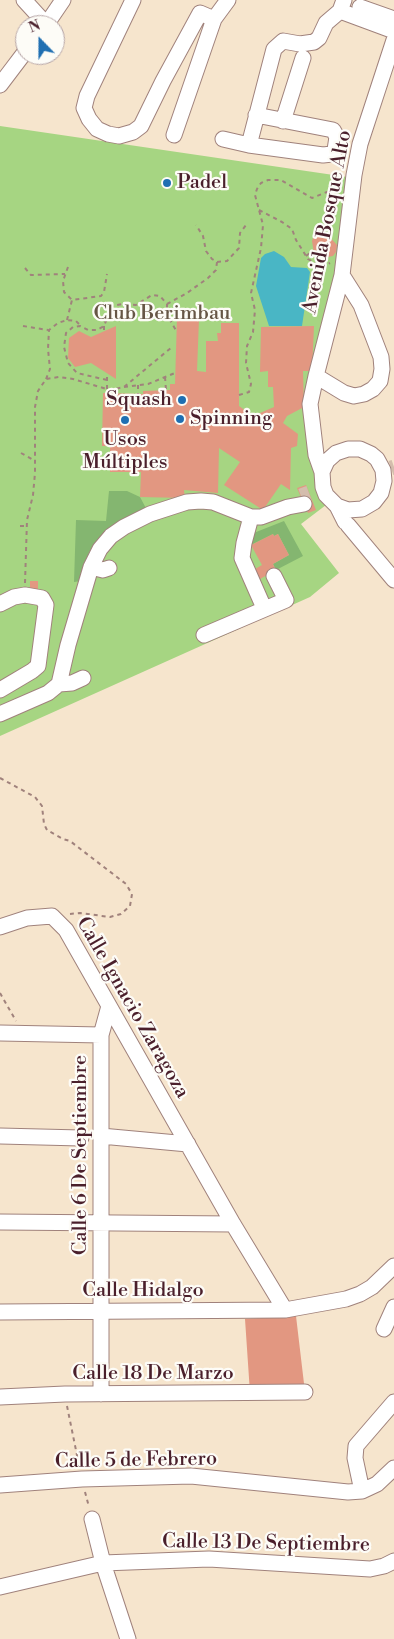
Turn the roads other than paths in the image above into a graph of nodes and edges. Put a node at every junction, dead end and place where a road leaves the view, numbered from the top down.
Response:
1 (24, 0) edge
2 (133, 0) edge
3 (228, 0) edge
4 (57, 2) edge
5 (342, 4) edge
6 (203, 7) edge
7 (37, 15) edge
8 (51, 15) edge
9 (214, 19) junction
10 (394, 19) edge
11 (394, 31) edge
12 (394, 40) edge
13 (303, 58) dead end
14 (15, 64) edge
15 (1, 82) edge
16 (256, 115) junction
17 (283, 121) junction
18 (174, 135) dead end
19 (223, 139) dead end
20 (249, 144) junction
21 (342, 275) junction
22 (316, 376) junction
23 (314, 493) junction
24 (337, 506) junction
25 (251, 517) junction
26 (91, 567) junction
27 (109, 568) dead end
28 (274, 576) dead end
29 (394, 580) edge
30 (0, 604) edge
31 (264, 608) junction
32 (204, 635) dead end
33 (83, 678) dead end
34 (59, 684) junction
35 (0, 690) edge
36 (0, 714) edge
37 (0, 927) edge
38 (109, 1006) junction
39 (0, 1034) edge
40 (101, 1035) junction
41 (0, 1136) edge
42 (101, 1136) junction
43 (81, 1138) dead end
44 (188, 1144) junction
45 (0, 1222) edge
46 (102, 1222) junction
47 (233, 1224) junction
48 (394, 1266) edge
49 (394, 1307) edge
50 (285, 1310) junction
51 (101, 1311) junction
52 (0, 1312) edge
53 (384, 1329) dead end
54 (306, 1392) dead end
55 (101, 1394) junction
56 (0, 1397) edge
57 (394, 1402) edge
58 (394, 1468) edge
59 (0, 1485) edge
60 (362, 1491) junction
61 (92, 1519) road end
62 (103, 1563) junction
63 (389, 1564) edge
64 (0, 1587) edge
65 (128, 1639) edge

1 - 7 street
2 - 6 street
3 - 9 street
4 - 8 street
5 - 10 street
5 - 11 street
5 - 16 street
6 - 9 street
9 - 18 street
12 - 21 street, Avenida Bosque Alto
13 - 17 street
14 - 15 street
16 - 17 street
16 - 20 street
17 - 20 street
19 - 20 street
21 - 22 street, Avenida Bosque Alto
21 - 22 street
22 - 23 street, Avenida Bosque Alto
23 - 24 street
23 - 24 street
23 - 25 street
24 - 29 street
25 - 26 street
25 - 31 street
26 - 27 street
26 - 34 street
28 - 31 street
30 - 35 street
31 - 32 street
33 - 34 street
34 - 36 street
37 - 38 street, Calle Ignacio Zaragoza
38 - 40 street, Calle 6 De Septiembre
38 - 44 street, Calle Ignacio Zaragoza
39 - 40 street
40 - 42 street, Calle 6 De Septiembre
41 - 43 street
42 - 44 street
42 - 46 street, Calle 6 De Septiembre
44 - 47 street, Calle Ignacio Zaragoza
45 - 46 street
46 - 47 street
46 - 51 street, Calle 6 De Septiembre
47 - 50 street, Calle Ignacio Zaragoza
48 - 50 street, Calle Hidalgo
49 - 53 street
50 - 51 street, Calle Hidalgo
51 - 52 street, Calle Hidalgo
51 - 55 street, Calle 6 De Septiembre
54 - 55 street, Calle 18 De Marzo
55 - 56 street, Calle 18 De Marzo
57 - 60 street
58 - 60 street
59 - 60 street, Calle 5 de Febrero
61 - 62 street
62 - 63 street, Calle 13 De Septiembre
62 - 64 street, Calle 13 De Septiembre
62 - 65 street

